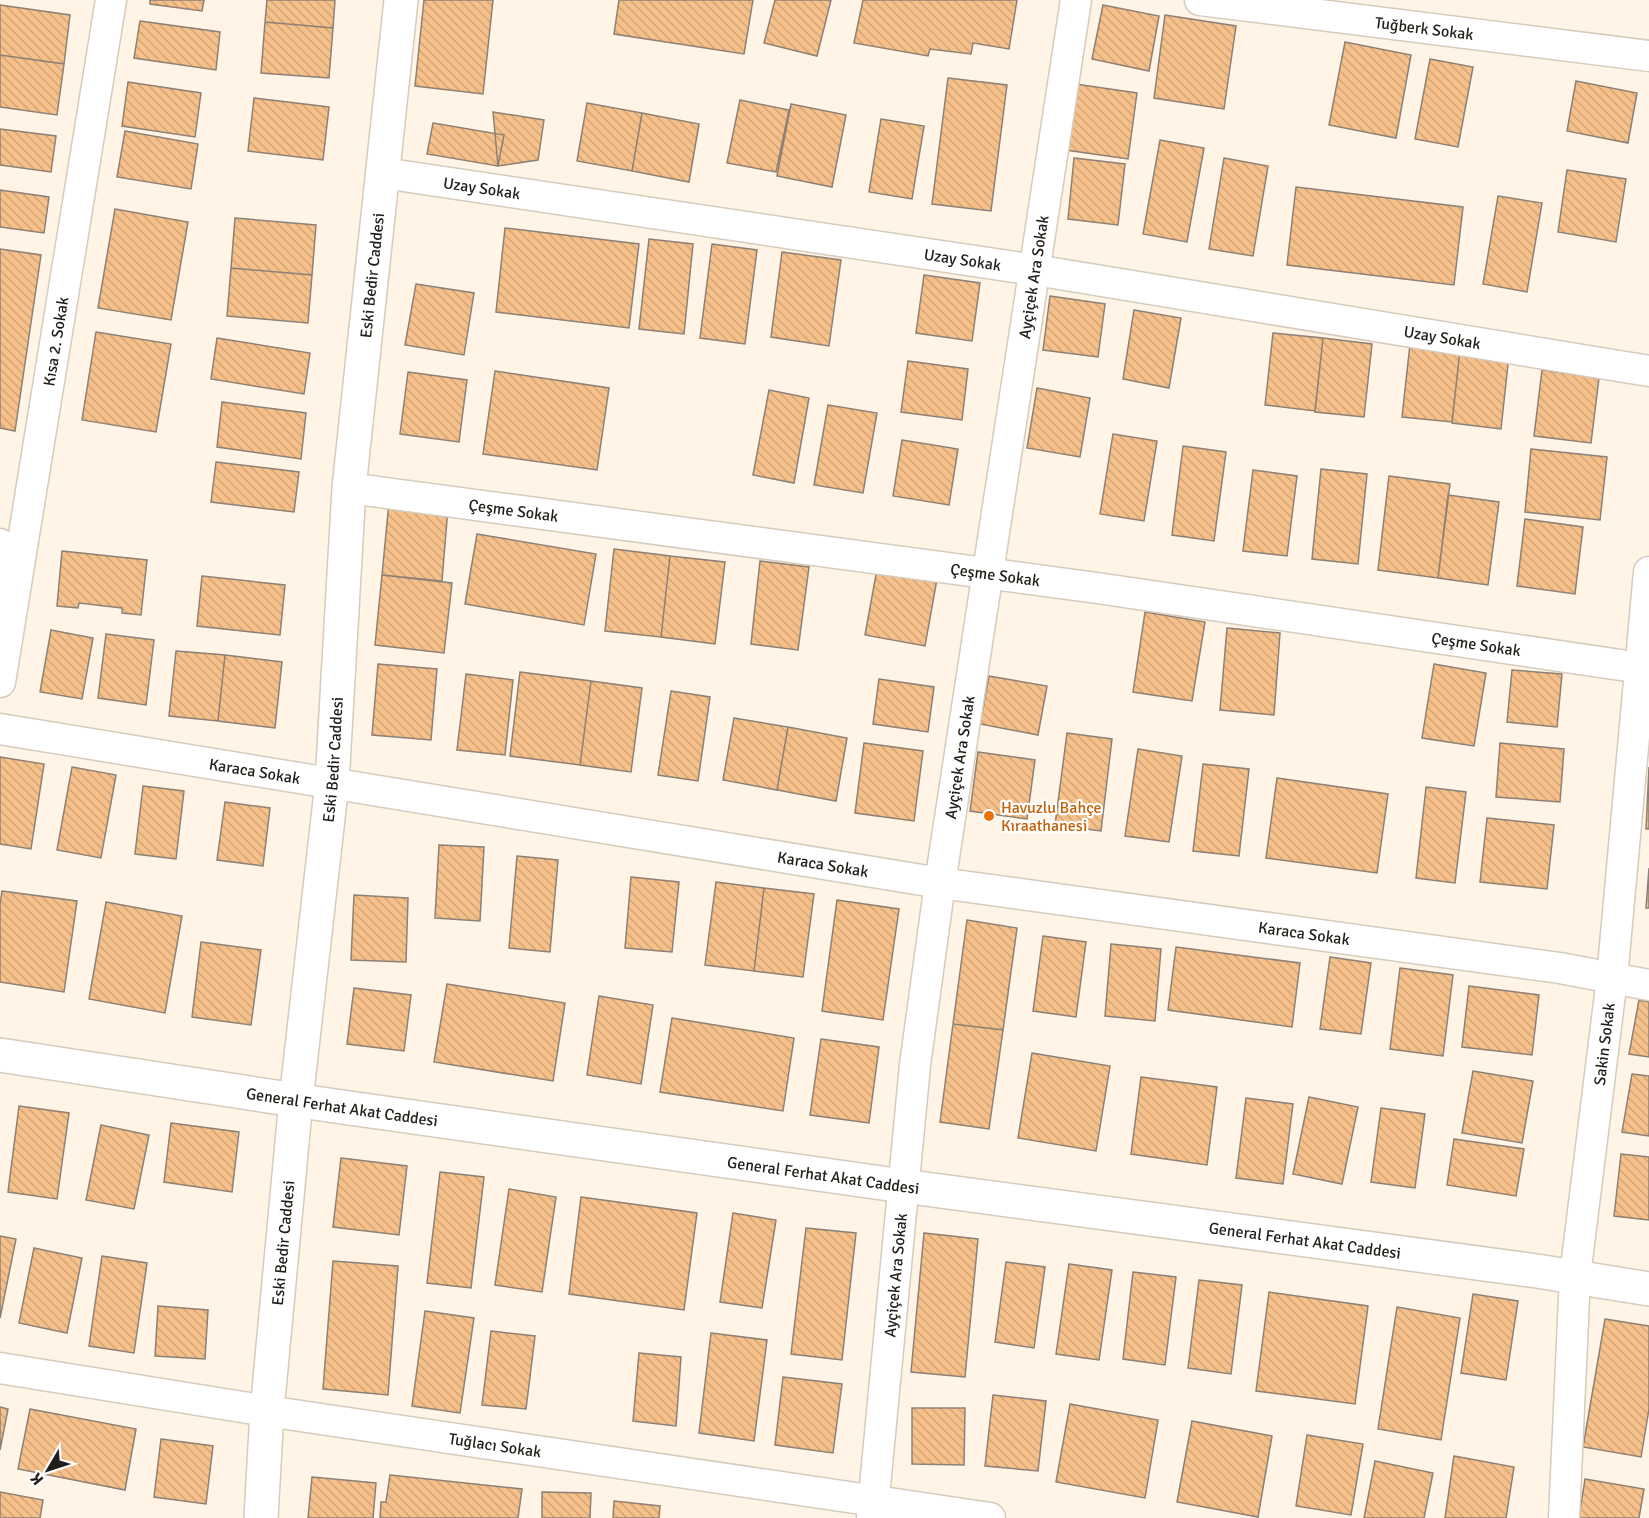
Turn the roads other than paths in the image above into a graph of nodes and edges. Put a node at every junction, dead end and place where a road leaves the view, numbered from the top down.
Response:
1 (111, 0) edge
2 (401, 0) edge
3 (1076, 0) edge
4 (1200, 0) edge
5 (1649, 56) edge
6 (383, 173) junction
7 (1035, 270) junction
8 (1649, 371) edge
9 (349, 488) junction
10 (0, 544) edge
11 (1649, 572) edge
12 (988, 573) junction
13 (12, 606) junction
14 (1641, 668) junction
15 (0, 682) edge
16 (0, 729) edge
17 (332, 783) junction
18 (940, 883) junction
19 (1612, 978) junction
20 (1649, 985) edge
21 (0, 1055) edge
22 (296, 1100) junction
23 (903, 1186) junction
24 (1575, 1276) junction
25 (1649, 1289) edge
26 (0, 1368) edge
27 (267, 1412) junction
28 (873, 1509) edge
29 (261, 1518) edge
30 (990, 1518) edge
31 (1564, 1518) edge

1 - 13 street, Kısa 2. Sokak
2 - 6 street, Eski Bedir Caddesi
3 - 7 street, Ayçiçek Ara Sokak
4 - 5 street, Tuğberk Sokak
6 - 7 street, Uzay Sokak
6 - 9 street, Eski Bedir Caddesi
7 - 8 street, Uzay Sokak
7 - 12 street, Ayçiçek Ara Sokak
9 - 12 street, Çeşme Sokak
9 - 17 street, Eski Bedir Caddesi
10 - 13 street
11 - 14 street, Sakin Sokak
12 - 14 street, Çeşme Sokak
12 - 18 street, Ayçiçek Ara Sokak
13 - 15 street, Kısa 2. Sokak
14 - 19 street, Sakin Sokak
16 - 17 street, Karaca Sokak
17 - 18 street, Karaca Sokak
17 - 22 street, Eski Bedir Caddesi
18 - 19 street, Karaca Sokak
18 - 23 street, Ayçiçek Ara Sokak
19 - 20 street, Karaca Sokak
19 - 24 street, Sakin Sokak
21 - 22 street, General Ferhat Akat Caddesi
22 - 23 street, General Ferhat Akat Caddesi
22 - 27 street, Eski Bedir Caddesi
23 - 24 street, General Ferhat Akat Caddesi
23 - 28 street, Ayçiçek Ara Sokak
24 - 25 street, General Ferhat Akat Caddesi
24 - 31 street, Sakin Sokak
26 - 27 street, Tuğlacı Sokak
27 - 28 street, Tuğlacı Sokak
27 - 29 street, Eski Bedir Caddesi
28 - 30 street, Tuğlacı Sokak

